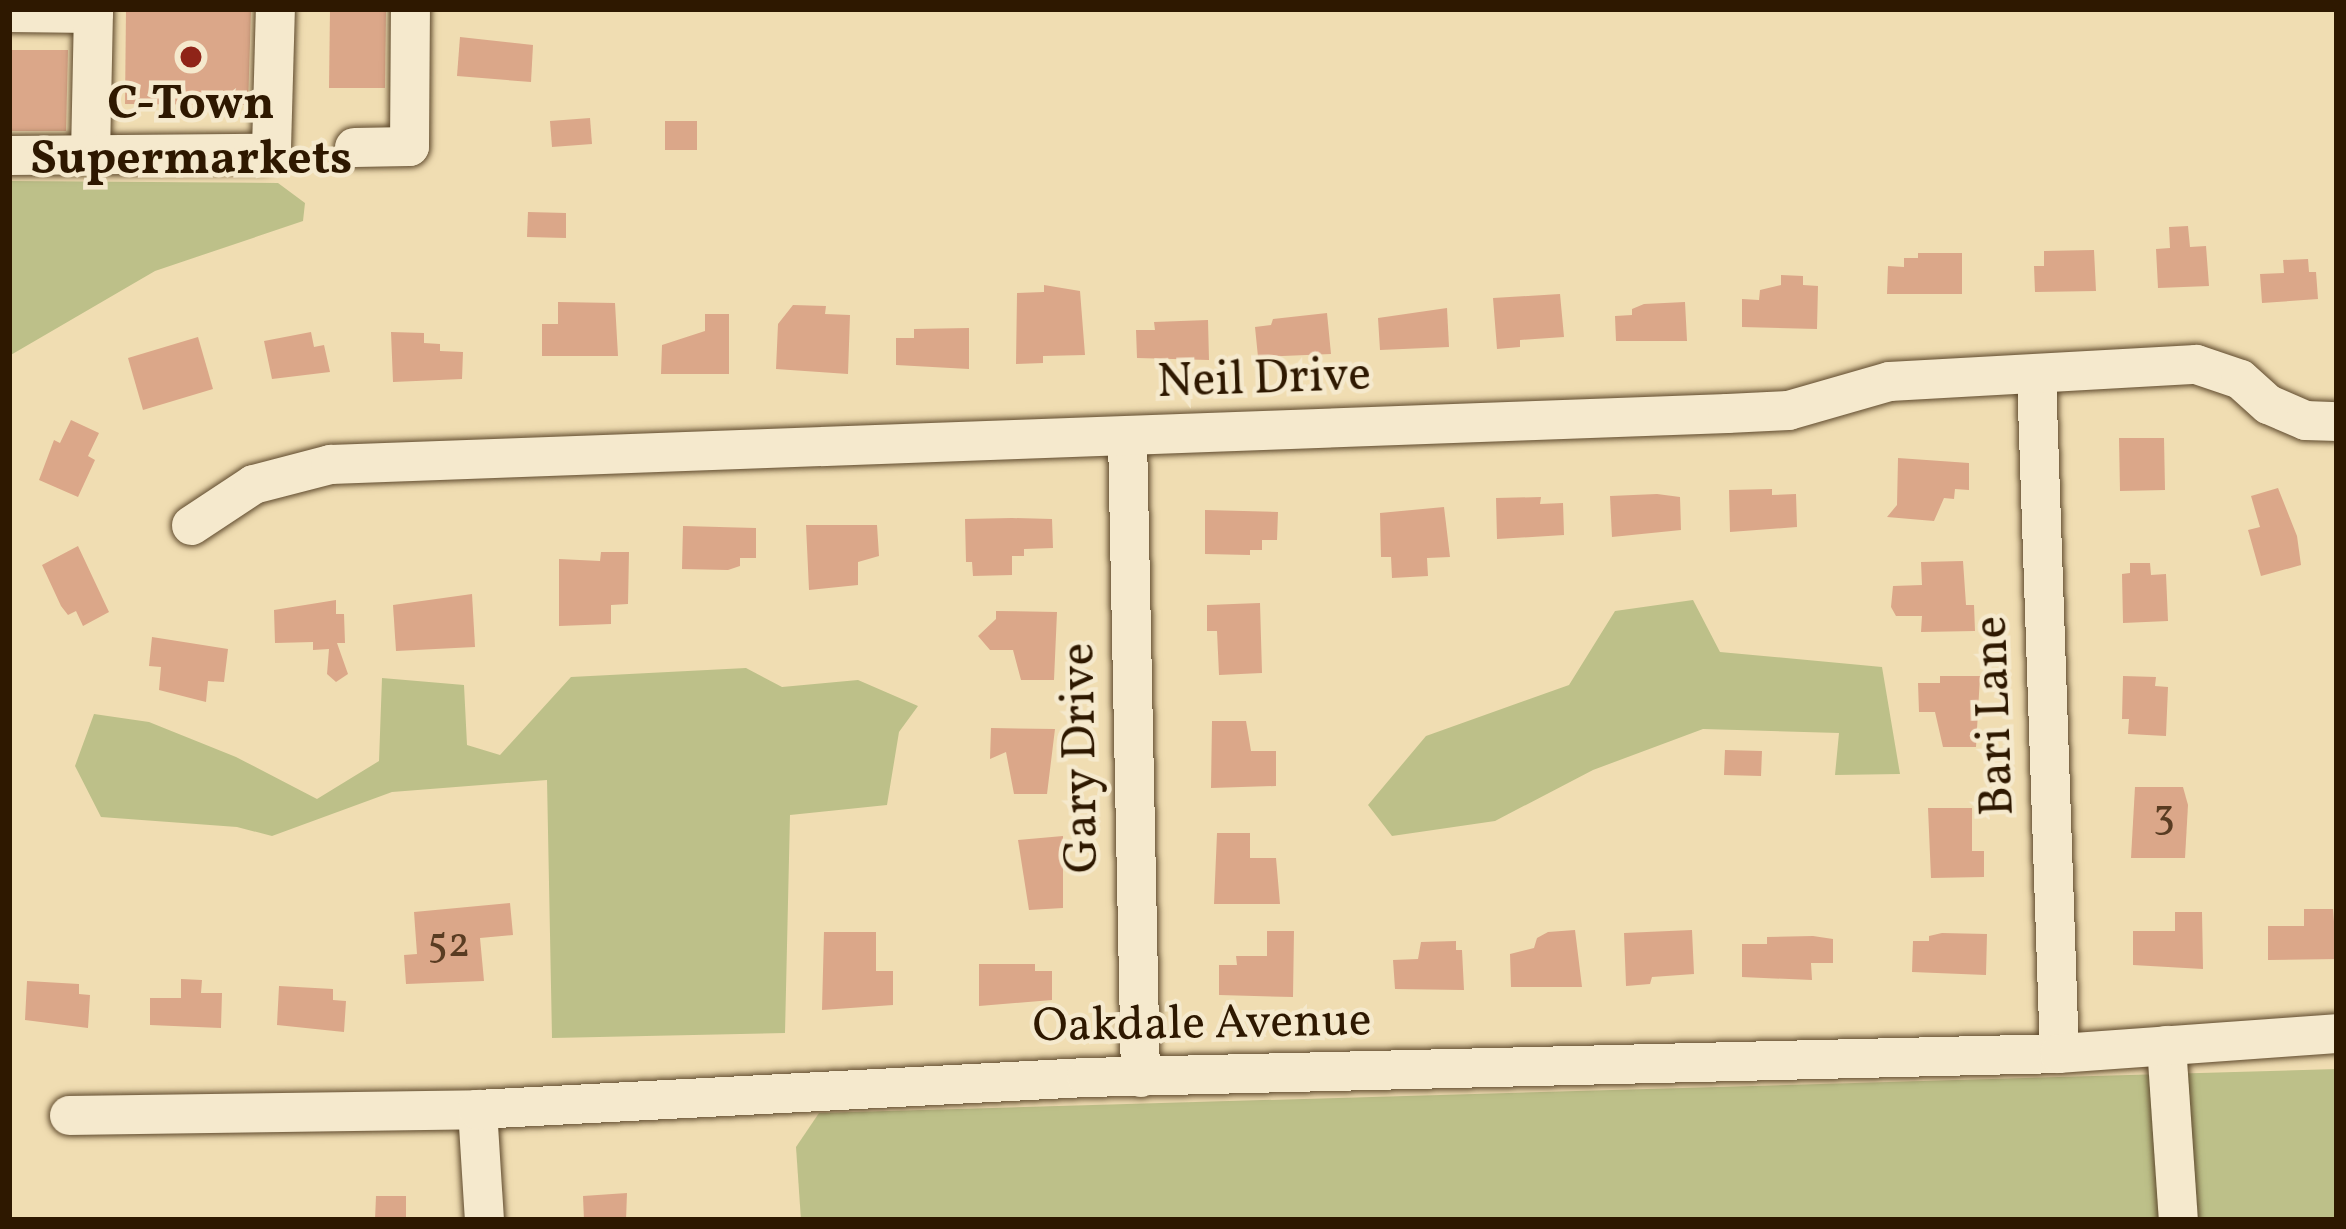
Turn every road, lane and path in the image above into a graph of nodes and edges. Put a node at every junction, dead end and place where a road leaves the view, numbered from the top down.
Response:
1 (275, 9) edge
2 (410, 9) edge
3 (93, 11) edge
4 (9, 12) edge
5 (354, 147) dead end
6 (90, 154) junction
7 (9, 155) edge
8 (2036, 375) junction
9 (2337, 421) edge
10 (1126, 436) junction
11 (191, 525) dead end
12 (2337, 1033) edge
13 (2167, 1045) junction
14 (2059, 1053) junction
15 (1140, 1077) junction
16 (477, 1108) junction
17 (69, 1115) dead end
18 (484, 1220) edge
19 (2178, 1220) edge

1 - 6 street
2 - 5 street
3 - 4 street
3 - 6 street
6 - 7 street
8 - 9 street, Neil Drive
8 - 10 street, Neil Drive
8 - 14 street, Bari Lane
10 - 11 street, Neil Drive
10 - 15 street, Gary Drive
12 - 13 street, Oakdale Avenue
13 - 14 street, Oakdale Avenue
13 - 19 street
14 - 15 street, Oakdale Avenue
15 - 16 street, Oakdale Avenue
16 - 17 street, Oakdale Avenue
16 - 18 street

